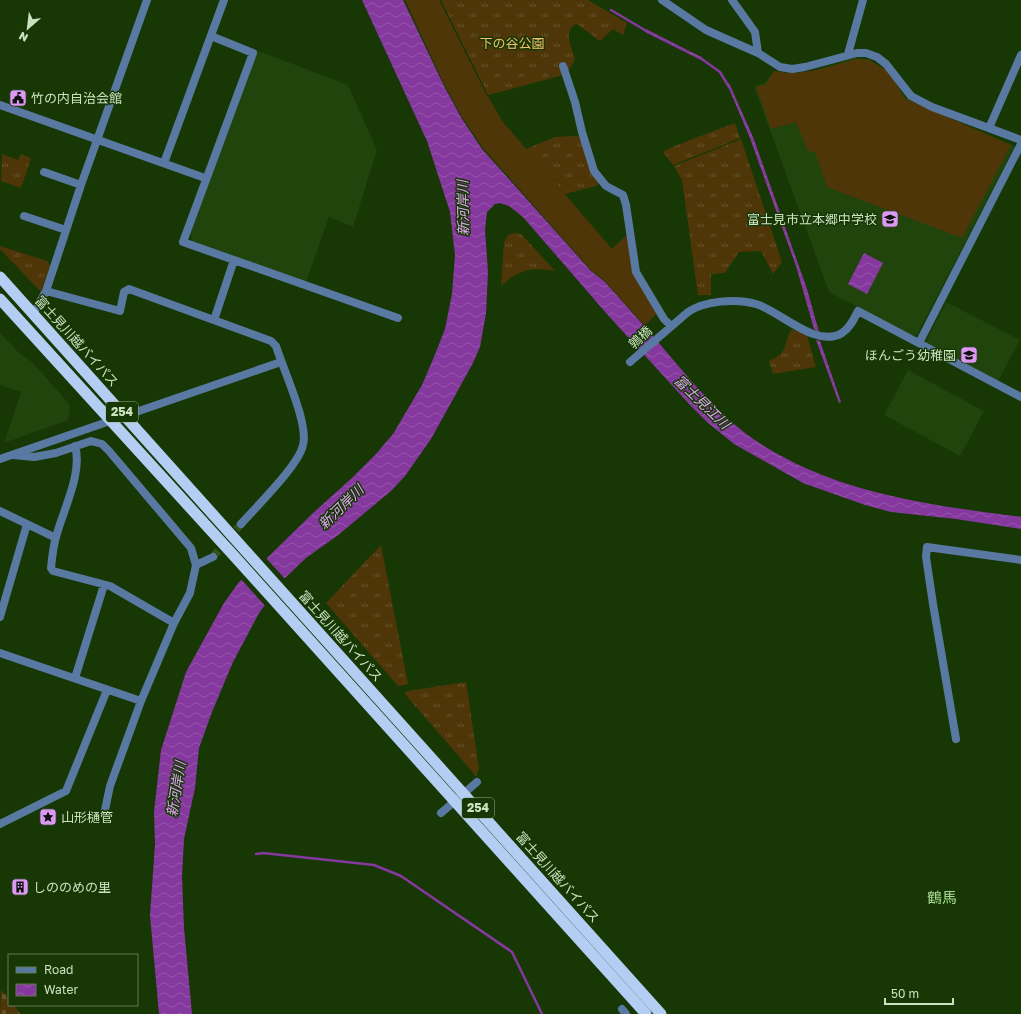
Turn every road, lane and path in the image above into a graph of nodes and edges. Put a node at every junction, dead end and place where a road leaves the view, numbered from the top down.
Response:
1 (147, 0) edge
2 (224, 0) edge
3 (662, 0) edge
4 (732, 0) edge
5 (863, 0) edge
6 (211, 36) junction
7 (758, 53) junction
8 (848, 54) junction
9 (1021, 55) edge
10 (563, 66) dead end
11 (0, 105) edge
12 (989, 128) junction
13 (98, 140) junction
14 (1021, 140) edge
15 (1021, 144) edge
16 (164, 163) junction
17 (44, 172) dead end
18 (206, 178) junction
19 (81, 185) junction
20 (24, 216) dead end
21 (66, 230) junction
22 (234, 260) junction
23 (0, 277) edge
24 (46, 291) junction
25 (0, 300) edge
26 (34, 314) junction
27 (398, 318) dead end
28 (214, 320) junction
29 (668, 329) junction
30 (919, 343) junction
31 (281, 362) junction
32 (630, 362) dead end
33 (1021, 397) edge
34 (125, 416) junction
35 (109, 421) junction
36 (75, 446) junction
37 (13, 455) junction
38 (0, 459) edge
39 (0, 511) edge
40 (27, 524) junction
41 (241, 524) tunnel mouth
42 (56, 538) junction
43 (213, 557) tunnel mouth
44 (1021, 560) edge
45 (196, 565) junction
46 (104, 585) junction
47 (0, 617) edge
48 (174, 623) junction
49 (0, 653) edge
50 (75, 678) junction
51 (107, 690) junction
52 (141, 701) junction
53 (956, 739) dead end
54 (477, 782) dead end
55 (464, 792) junction
56 (454, 800) junction
57 (105, 810) dead end
58 (441, 812) dead end
59 (0, 824) edge
60 (646, 1014) edge
61 (661, 1014) edge

1 - 13 street
2 - 6 street
3 - 7 street
4 - 7 street
5 - 8 street
6 - 16 street
6 - 18 street
7 - 8 street
8 - 12 street
9 - 12 street
10 - 29 street
11 - 13 street
12 - 14 street
13 - 16 street
13 - 19 street
15 - 30 street
16 - 18 street
17 - 19 street
18 - 22 street
19 - 21 street
20 - 21 street
21 - 24 street
22 - 27 street
22 - 28 street
23 - 26 highway, 富士見川越バイパス / 254
24 - 26 street
24 - 28 street
25 - 35 highway, 富士見川越バイパス / 254
26 - 34 highway, 富士見川越バイパス / 254
28 - 31 street
29 - 30 street, 鶉橋
29 - 32 street, 鶉橋
30 - 33 street
31 - 34 street
31 - 41 street
34 - 35 street
34 - 55 highway, 富士見川越バイパス / 254
35 - 37 street
35 - 56 highway, 富士見川越バイパス / 254
36 - 37 street
36 - 42 street
36 - 45 street
37 - 38 street
39 - 40 street
40 - 42 street
40 - 47 street
42 - 46 street
43 - 45 street
44 - 53 street
45 - 48 street
46 - 48 street
46 - 50 street
48 - 52 street
49 - 50 street
50 - 51 street
51 - 52 street
51 - 59 street
52 - 57 street
54 - 55 street
55 - 56 street
55 - 61 highway, 富士見川越バイパス / 254
56 - 58 street
56 - 60 highway, 富士見川越バイパス / 254

